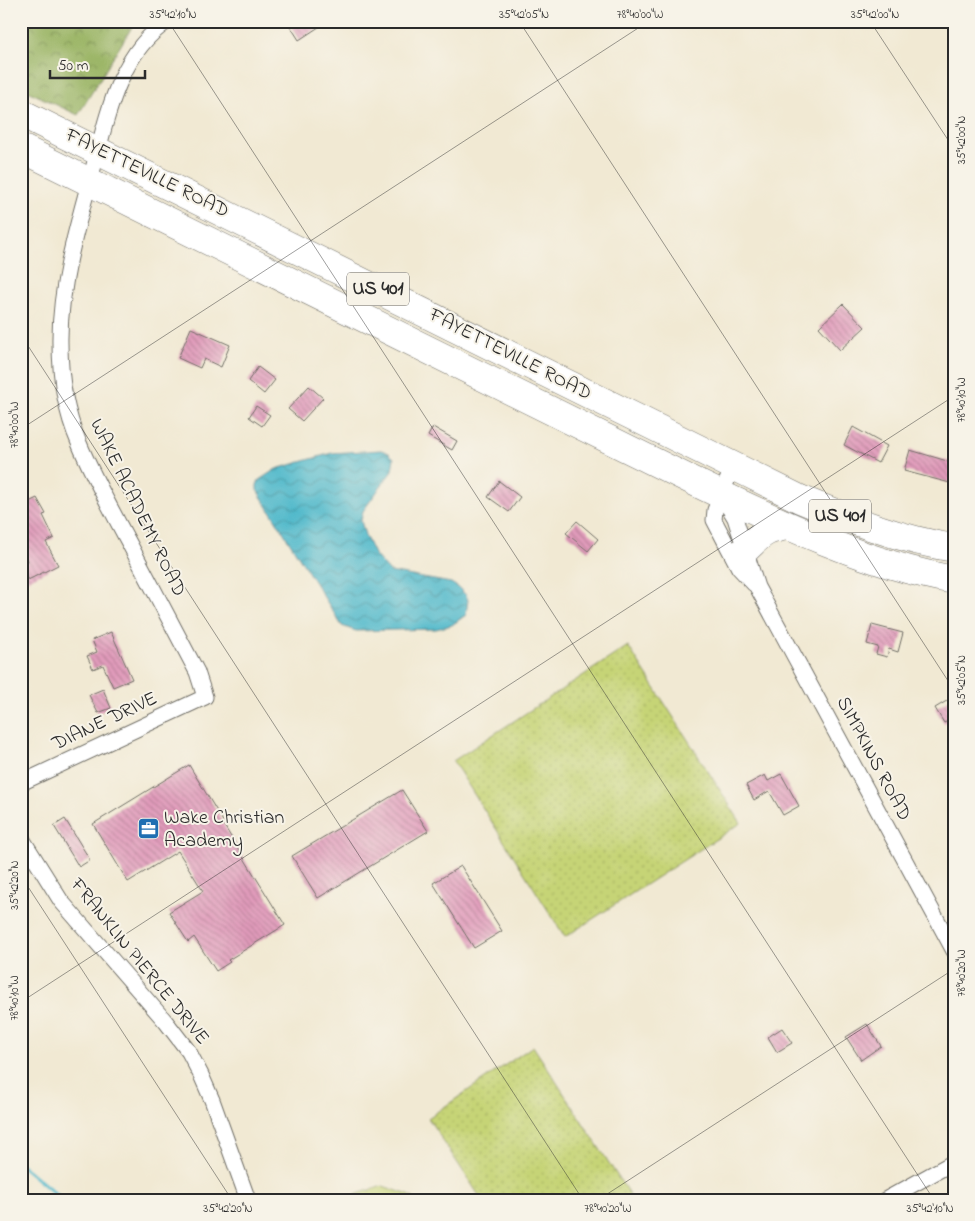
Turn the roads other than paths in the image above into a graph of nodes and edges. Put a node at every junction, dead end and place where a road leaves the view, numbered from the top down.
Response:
1 (168, 21) edge
2 (21, 112) edge
3 (21, 148) edge
4 (98, 150) junction
5 (89, 182) junction
6 (733, 466) junction
7 (721, 495) junction
8 (789, 526) junction
9 (954, 548) edge
10 (745, 550) junction
11 (954, 580) edge
12 (758, 587) junction
13 (205, 697) joint
14 (21, 783) edge
15 (21, 837) edge
16 (954, 951) edge
17 (954, 1162) edge
18 (248, 1200) edge
19 (885, 1200) edge

1 - 4 street, WAKE ACADEMY ROAD
2 - 4 highway, FAYETTEVILLE ROAD / US 401
3 - 5 highway, FAYETTEVILLE ROAD / US 401
4 - 5 street, WAKE ACADEMY ROAD
4 - 6 highway, FAYETTEVILLE ROAD / US 401
5 - 7 highway, FAYETTEVILLE ROAD / US 401
5 - 13 street, WAKE ACADEMY ROAD
6 - 7 street, SIMPKINS ROAD
6 - 9 highway, FAYETTEVILLE ROAD / US 401
7 - 8 highway, FAYETTEVILLE ROAD / US 401
7 - 10 street, SIMPKINS ROAD
7 - 12 street, SIMPKINS ROAD
8 - 10 highway
8 - 11 highway, FAYETTEVILLE ROAD / US 401
10 - 12 street, SIMPKINS ROAD
12 - 16 street, SIMPKINS ROAD
13 - 14 street, DIANE DRIVE
15 - 18 street, FRANKLIN PIERCE DRIVE
17 - 19 street

